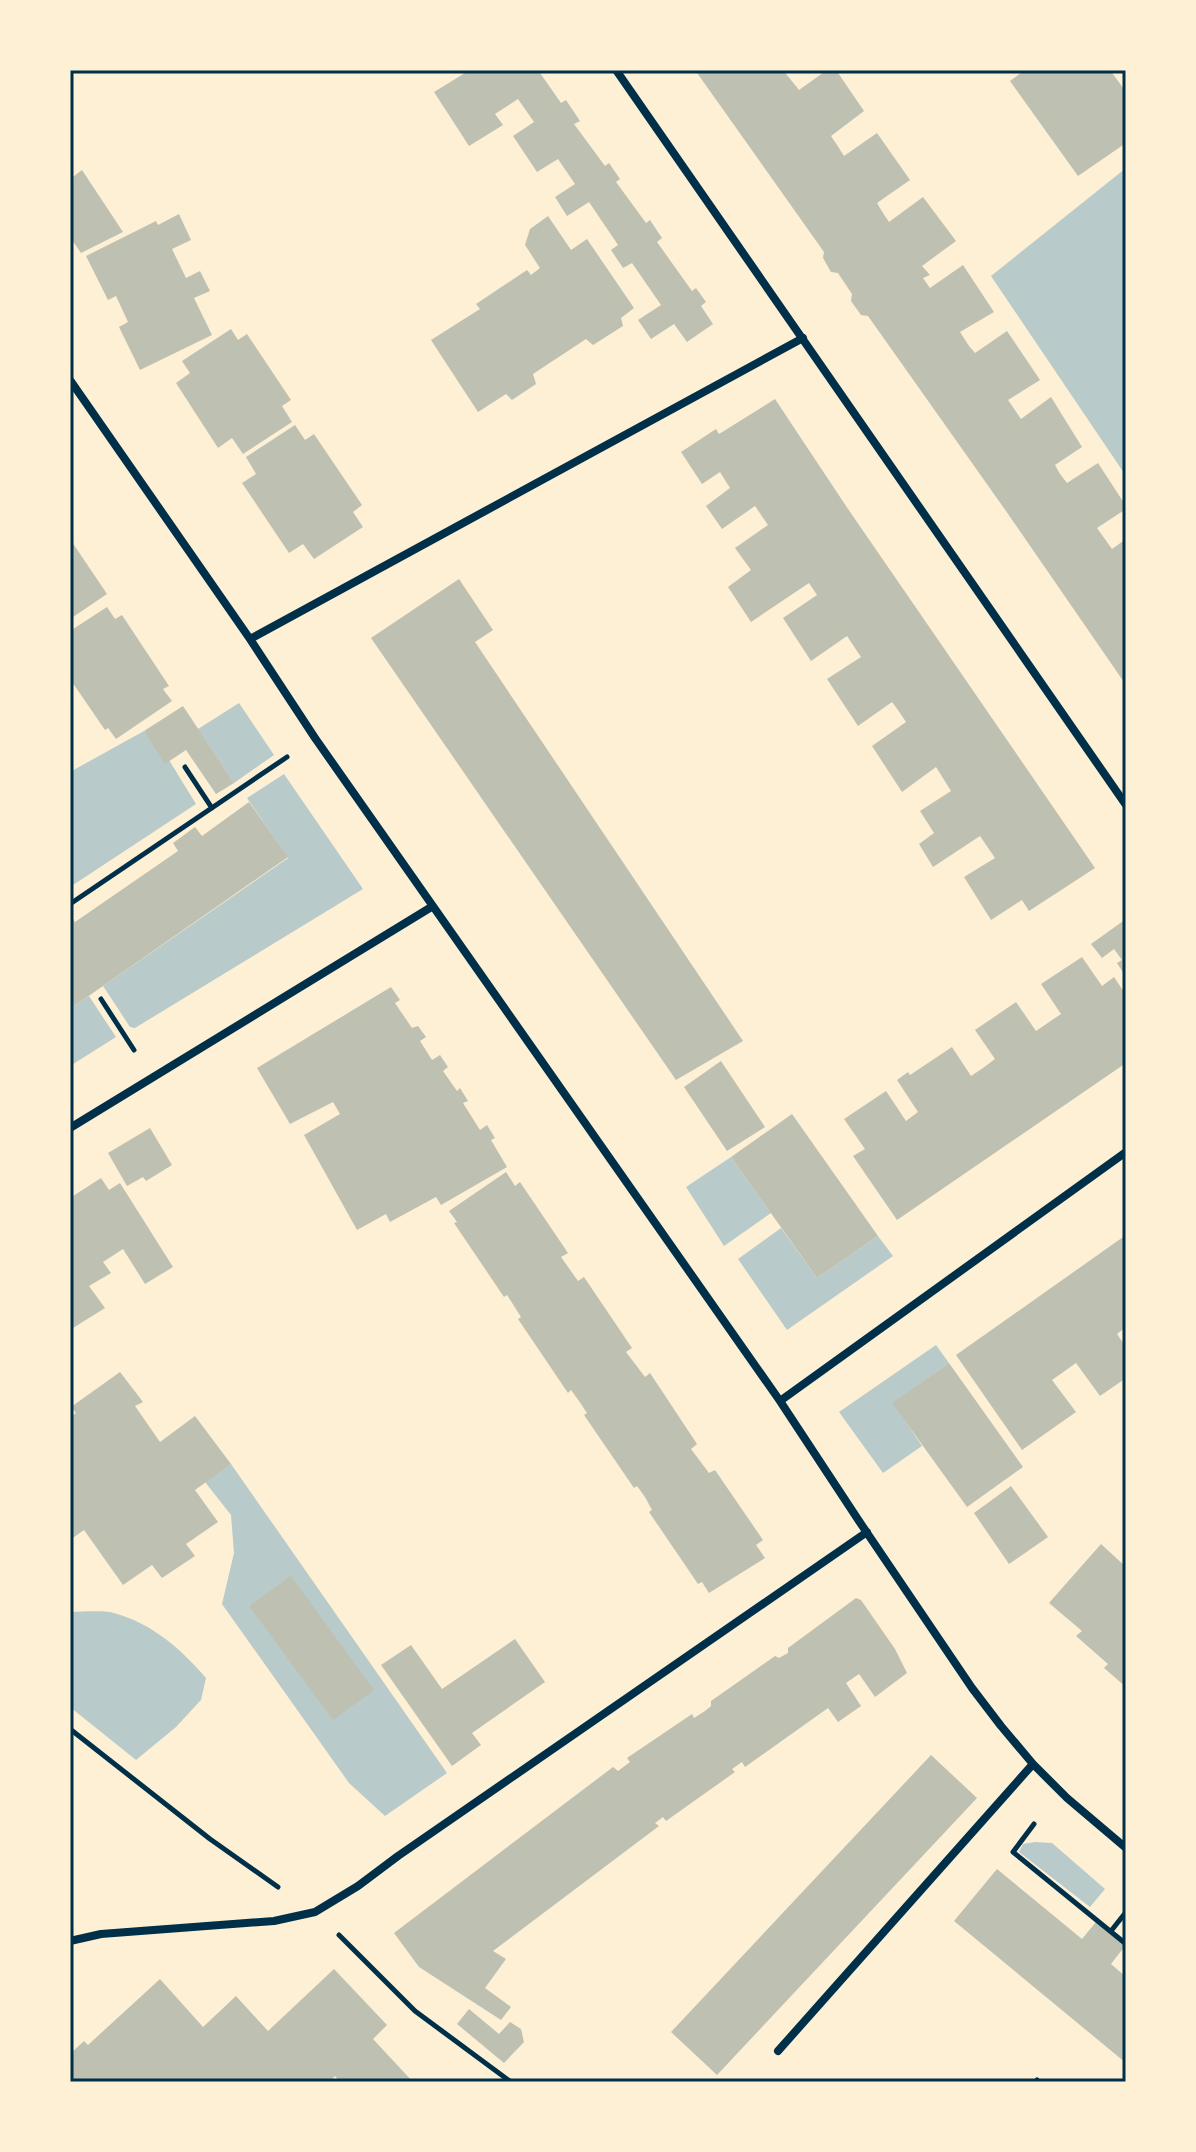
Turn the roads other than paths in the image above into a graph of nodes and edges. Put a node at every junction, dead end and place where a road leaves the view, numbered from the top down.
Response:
1 (616, 70) edge
2 (803, 338) junction
3 (70, 380) edge
4 (250, 639) junction
5 (1126, 805) edge
6 (433, 906) junction
7 (70, 1128) edge
8 (1126, 1152) edge
9 (780, 1401) junction
10 (867, 1532) junction
11 (1033, 1764) junction
12 (1126, 1848) edge
13 (70, 1941) edge
14 (778, 2051) dead end

1 - 2 street
2 - 4 street
2 - 5 street
3 - 4 street
4 - 6 street
6 - 7 street
6 - 9 street
8 - 9 street
9 - 10 street
10 - 11 street
10 - 13 street
11 - 12 street
11 - 14 street

